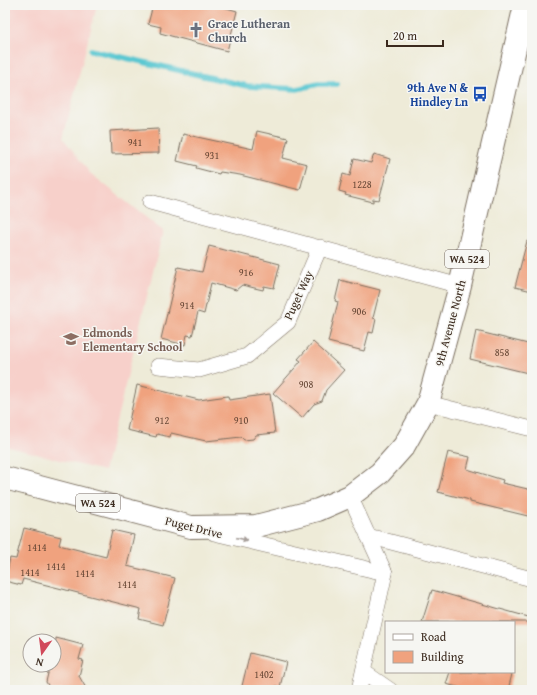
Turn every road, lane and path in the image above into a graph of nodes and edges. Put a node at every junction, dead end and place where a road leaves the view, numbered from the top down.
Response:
1 (525, 5) edge
2 (526, 33) edge
3 (150, 202) dead end
4 (320, 247) junction
5 (460, 286) junction
6 (158, 366) dead end
7 (428, 403) junction
8 (532, 429) edge
9 (5, 478) edge
10 (350, 496) junction
11 (191, 527) junction
12 (368, 536) junction
13 (384, 572) junction
14 (532, 579) edge
15 (364, 672) junction
16 (359, 690) edge
17 (390, 690) edge

1 - 2 main road, 9th Avenue North / WA 524
2 - 5 main road, 9th Avenue North / WA 524
3 - 4 street
4 - 5 street
4 - 6 street, Puget Way
5 - 7 main road, 9th Avenue North / WA 524
7 - 8 street
7 - 10 main road, 9th Avenue North / WA 524
9 - 11 main road, Puget Drive / WA 524
10 - 11 main road, 9th Avenue North / WA 524
10 - 12 street
11 -> 13 street, Puget Drive
12 - 13 street
12 - 14 street
13 - 15 street
15 - 16 street
15 - 17 street

